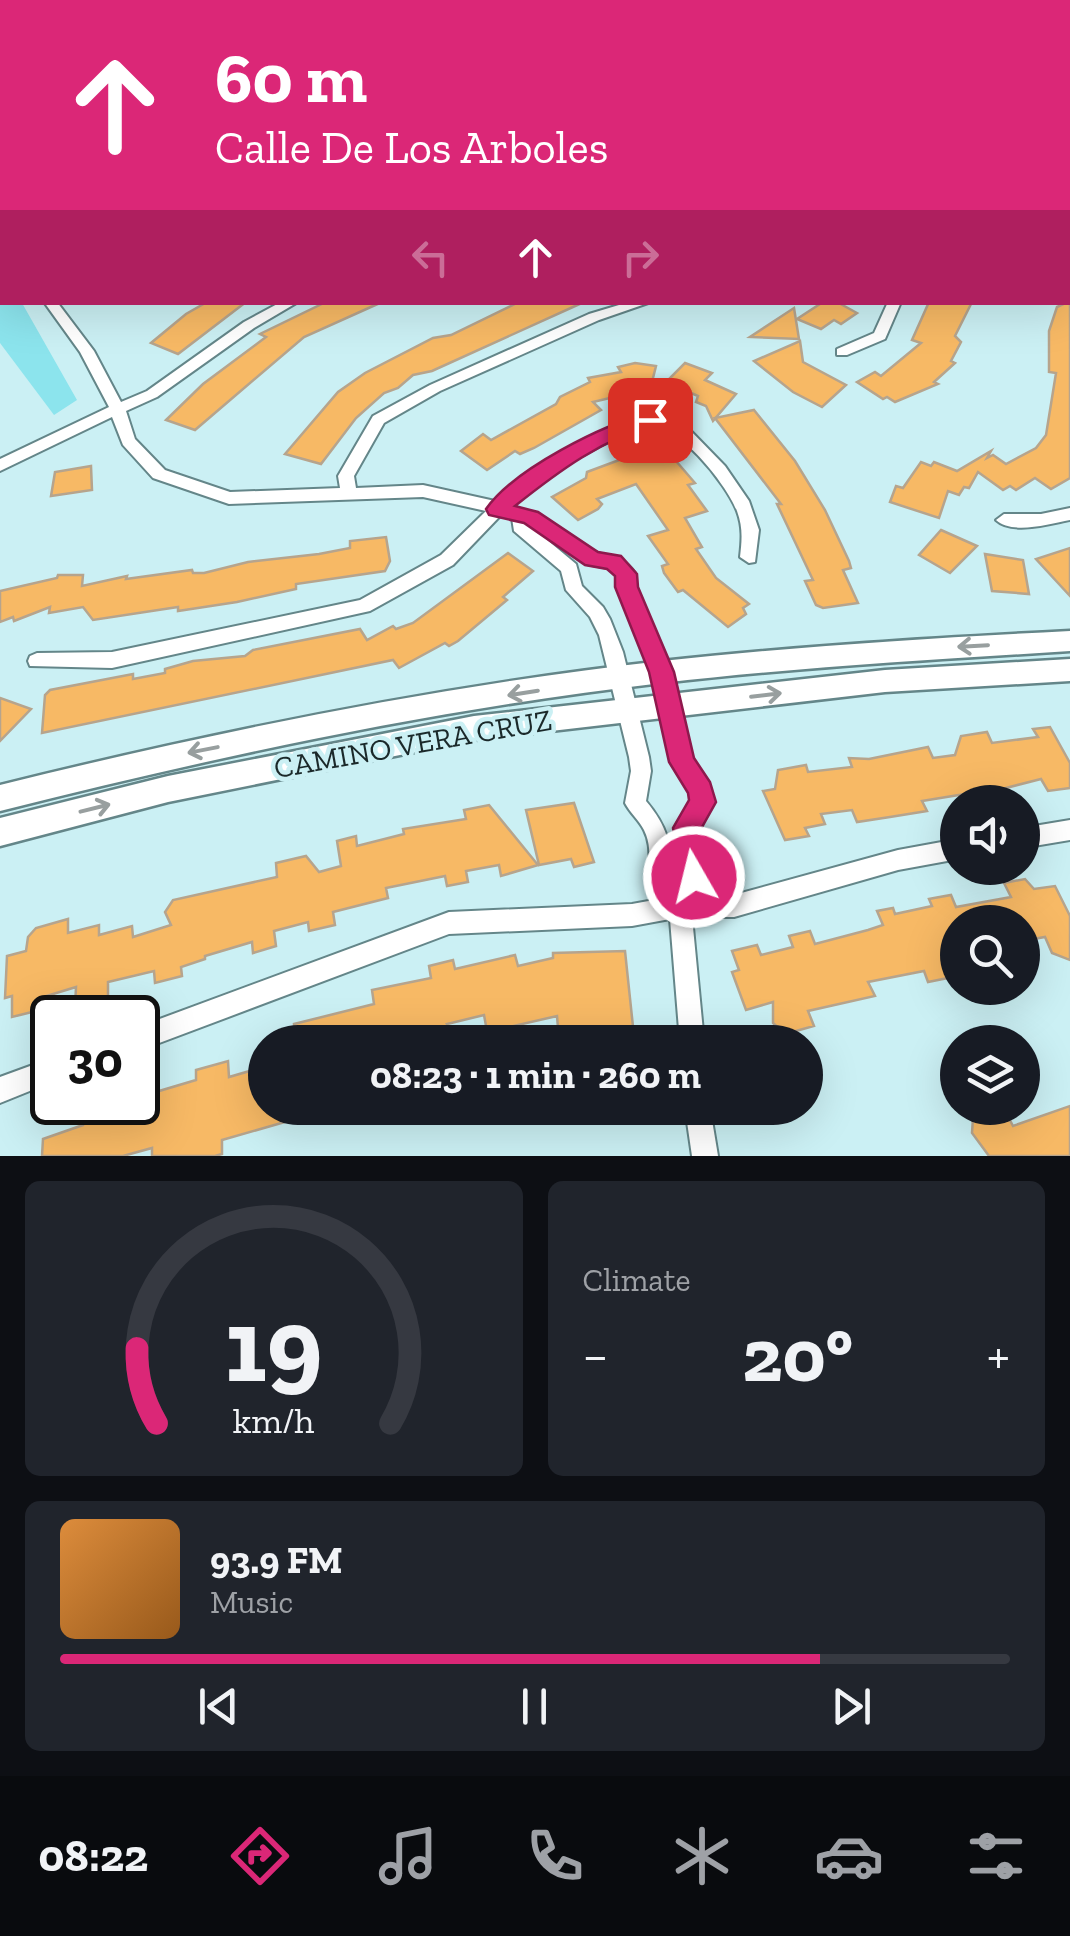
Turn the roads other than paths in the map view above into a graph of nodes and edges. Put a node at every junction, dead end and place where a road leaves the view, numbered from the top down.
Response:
1 (52, 305) edge
2 (286, 305) edge
3 (636, 305) edge
4 (894, 305) edge
5 (842, 352) dead end
6 (116, 408) junction
7 (0, 466) edge
8 (349, 494) junction
9 (496, 509) junction
10 (1070, 514) edge
11 (520, 517) junction
12 (1004, 520) dead end
13 (749, 557) dead end
14 (593, 560) junction
15 (570, 568) junction
16 (1070, 642) edge
17 (37, 661) dead end
18 (1070, 670) edge
19 (662, 672) junction
20 (620, 679) junction
21 (669, 706) junction
22 (627, 711) junction
23 (0, 798) edge
24 (654, 826) junction
25 (686, 828) junction
26 (1070, 830) edge
27 (0, 832) edge
28 (1040, 835) edge
29 (940, 852) edge
30 (680, 900) junction
31 (691, 1025) edge
32 (160, 1031) edge
33 (30, 1078) edge
34 (0, 1090) edge
35 (700, 1125) edge
36 (705, 1156) edge

1 - 6 street
2 - 6 street
3 - 8 street
4 - 5 street
6 - 7 street
6 - 8 street
8 - 9 street
9 - 11 street
9 - 13 street
9 - 17 street
10 - 12 street
11 - 14 street
11 - 15 street
14 - 15 street
14 - 19 street
15 - 20 street
16 -> 19 main road, CAMINO VERA CRUZ
21 -> 18 main road, CAMINO VERA CRUZ
19 - 20 main road, CAMINO VERA CRUZ
19 - 21 street
20 - 22 street
20 -> 23 main road, CAMINO VERA CRUZ
21 - 22 main road, CAMINO VERA CRUZ
21 - 25 street
22 - 24 street
27 -> 22 main road, CAMINO VERA CRUZ
24 - 25 street
24 - 30 street
25 - 30 street
26 - 28 street
29 - 30 street
30 - 31 street
30 - 32 street
33 - 34 street
35 - 36 street

